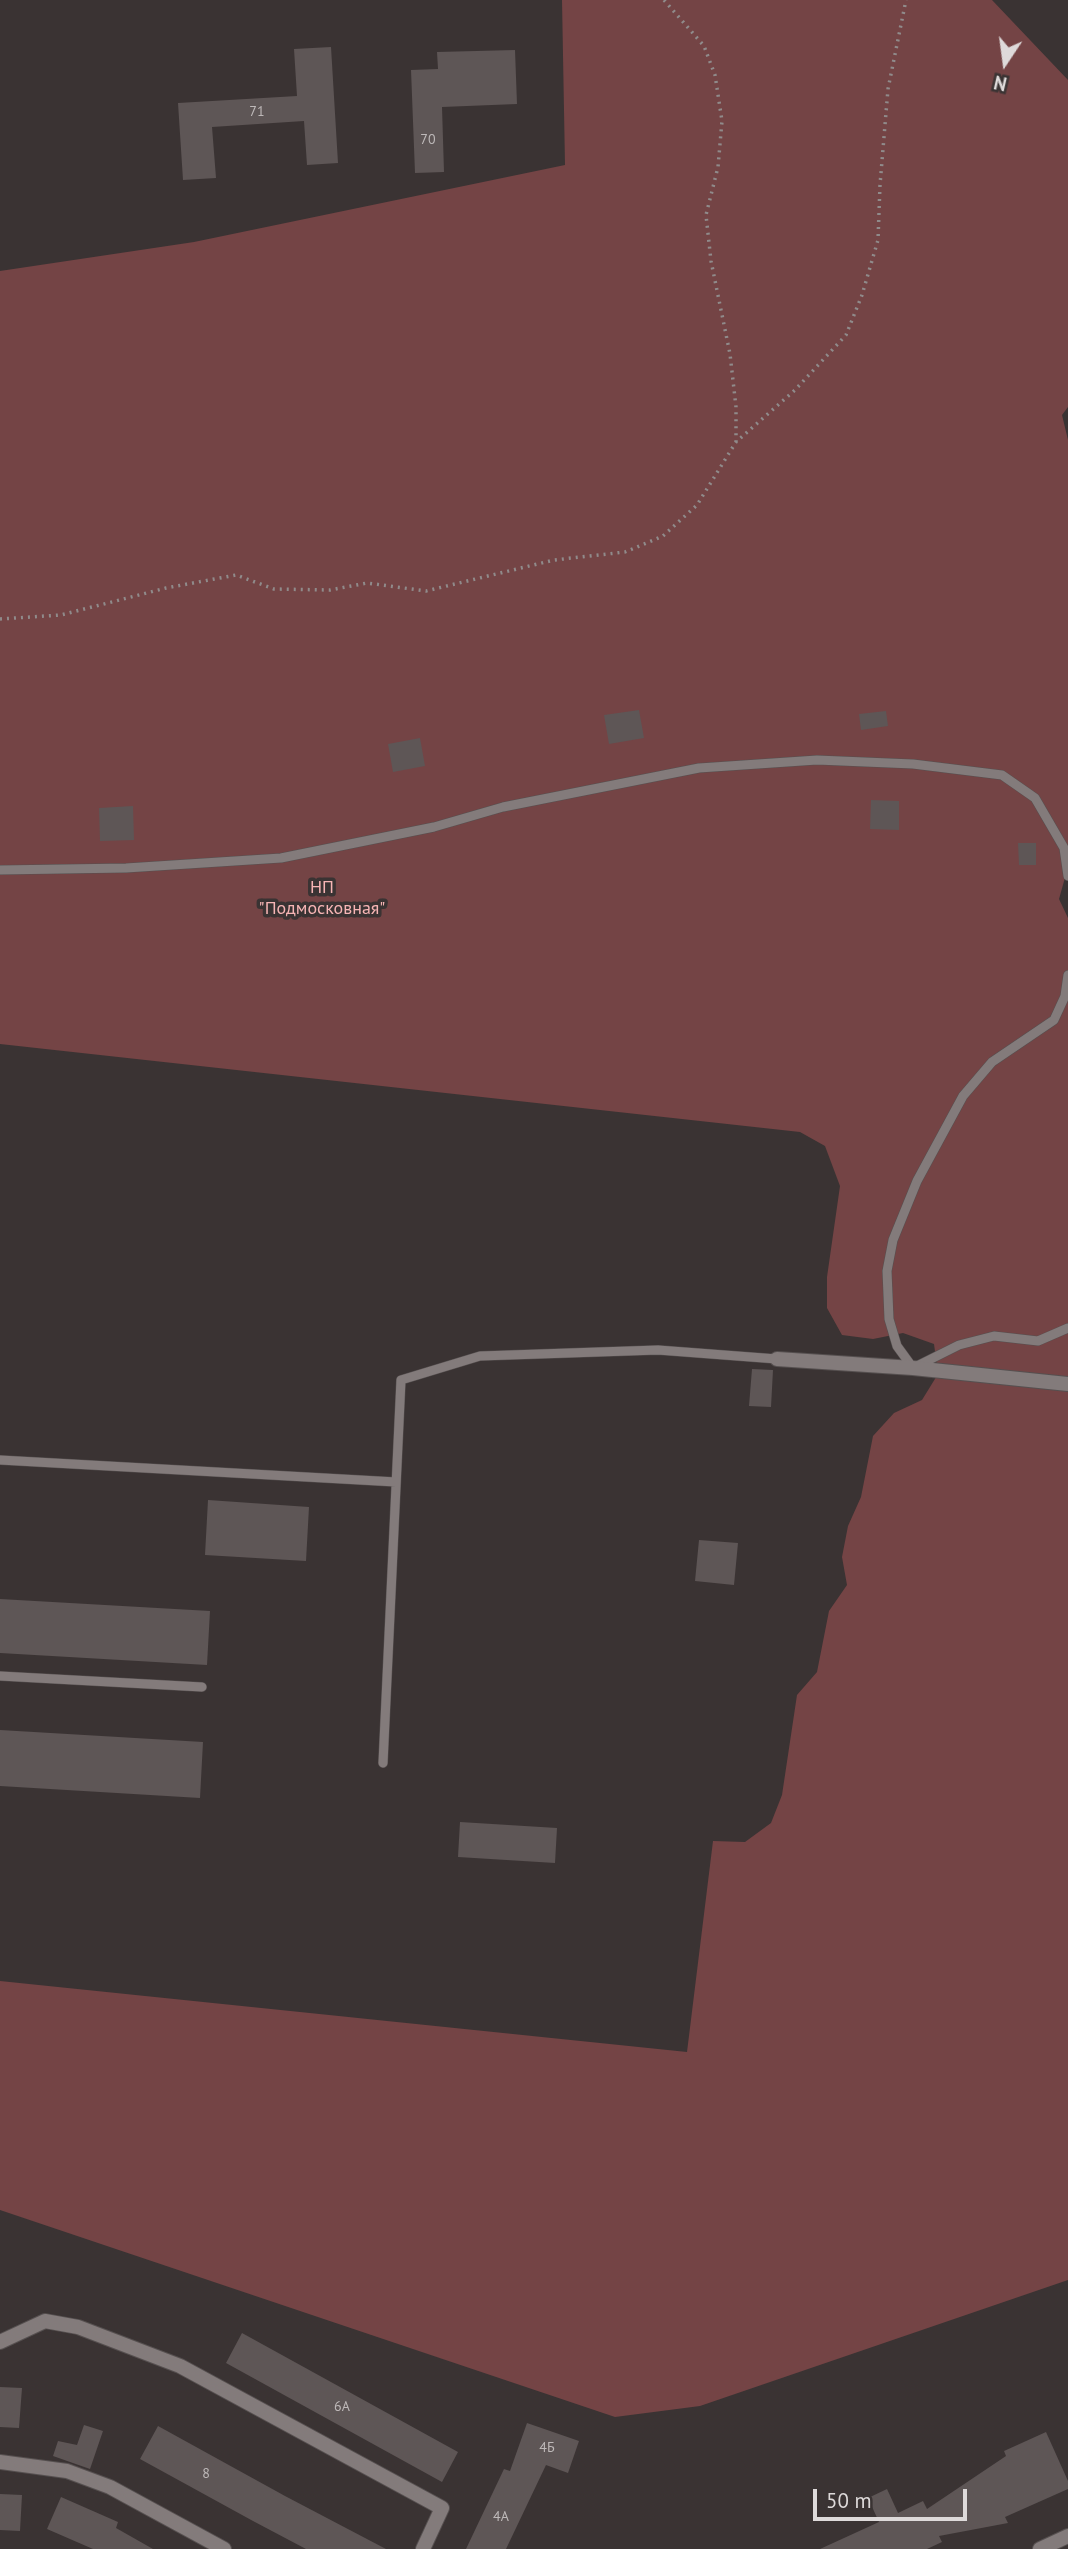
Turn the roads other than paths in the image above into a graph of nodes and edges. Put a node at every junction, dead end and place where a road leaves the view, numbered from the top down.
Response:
1 (0, 870) edge
2 (1068, 876) edge
3 (1068, 975) edge
4 (1068, 1328) edge
5 (777, 1359) joint
6 (913, 1368) junction
7 (1068, 1384) edge
8 (0, 1460) edge
9 (396, 1482) junction
10 (0, 1676) edge
11 (202, 1687) dead end
12 (383, 1763) dead end
13 (0, 2342) edge
14 (0, 2462) edge
15 (1068, 2536) edge
16 (224, 2549) edge
17 (423, 2549) edge
18 (1040, 2549) edge

1 - 2 lane
3 - 6 lane
4 - 6 lane
5 - 6 street
5 - 9 lane
6 - 7 street
8 - 9 lane
9 - 12 lane
10 - 11 lane
13 - 17 street
14 - 16 street
15 - 18 street

